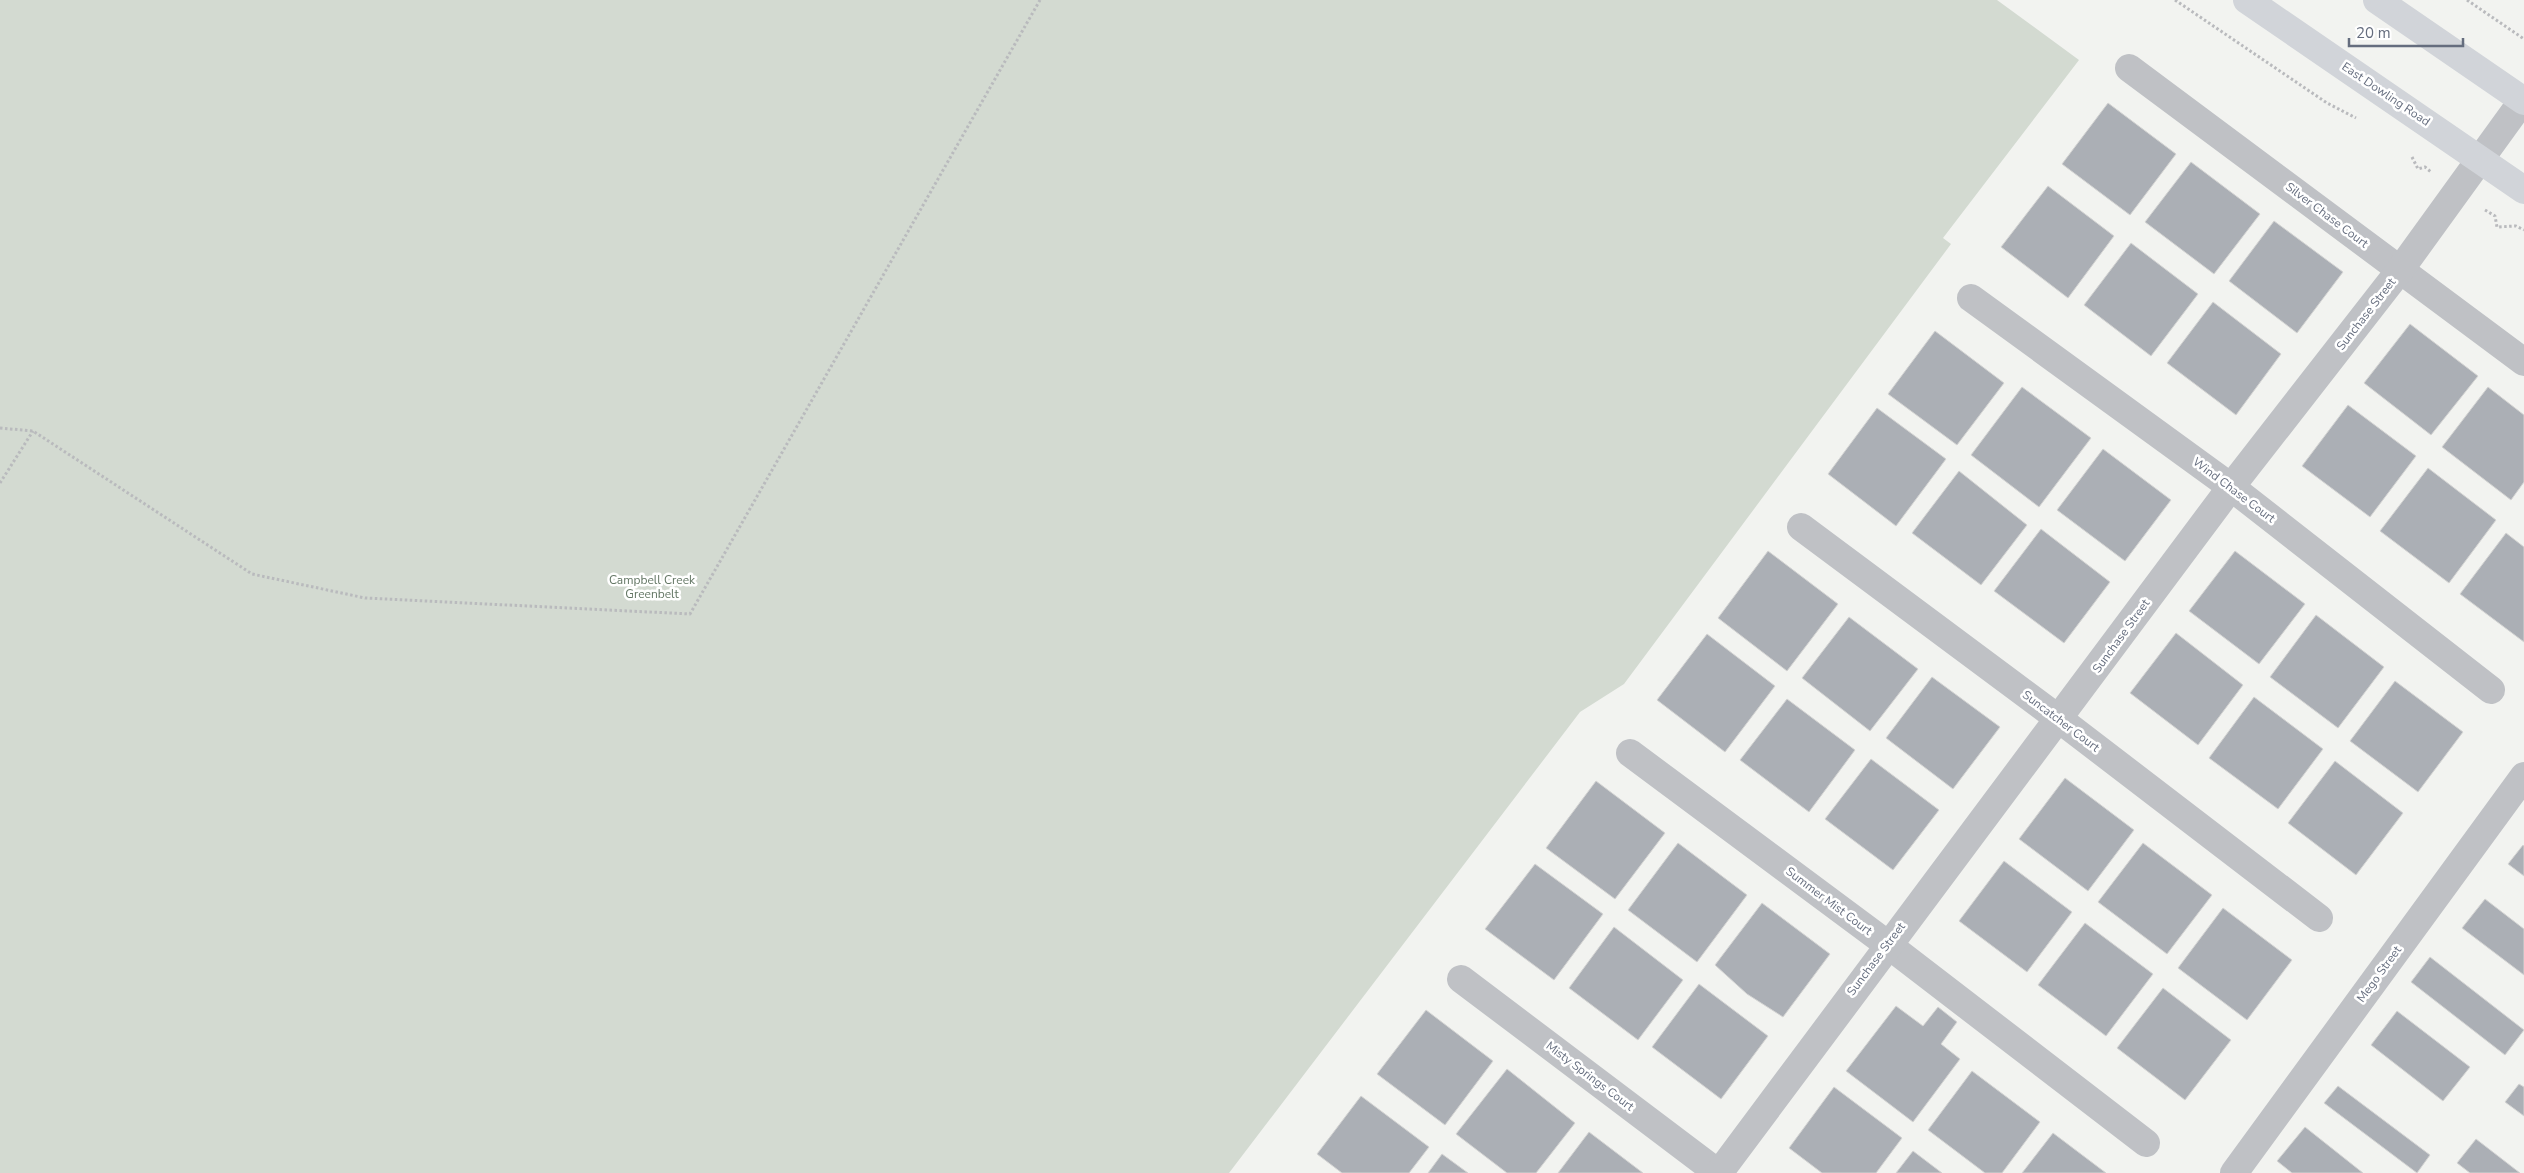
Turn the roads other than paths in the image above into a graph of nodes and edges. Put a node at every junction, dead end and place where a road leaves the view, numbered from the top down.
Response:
1 (2248, 0) edge
2 (2377, 0) edge
3 (2129, 68) dead end
4 (2524, 101) edge
5 (2481, 159) junction
6 (2524, 190) edge
7 (2400, 270) junction
8 (1971, 298) dead end
9 (2524, 362) edge
10 (2231, 487) junction
11 (1801, 527) dead end
12 (2491, 690) dead end
13 (2060, 719) junction
14 (1630, 752) dead end
15 (2524, 776) edge
16 (2319, 918) dead end
17 (1887, 944) junction
18 (1461, 979) dead end
19 (2146, 1143) dead end
20 (1718, 1173) edge
21 (2234, 1173) edge

1 - 5 main road, East Dowling Road
2 - 4 main road
3 - 7 street, Silver Chase Court
4 - 5 street, Sunchase Street
5 - 6 main road, East Dowling Road
5 - 7 street, Sunchase Street
7 - 9 street, Silver Chase Court
7 - 10 street, Sunchase Street
8 - 10 street, Wind Chase Court
10 - 12 street, Wind Chase Court
10 - 13 street, Sunchase Street
11 - 13 street, Suncatcher Court
13 - 16 street, Suncatcher Court
13 - 17 street, Sunchase Street
14 - 17 street, Summer Mist Court
15 - 21 street, Mego Street
17 - 19 street, Summer Mist Court
17 - 20 street, Sunchase Street
18 - 20 street, Misty Springs Court

